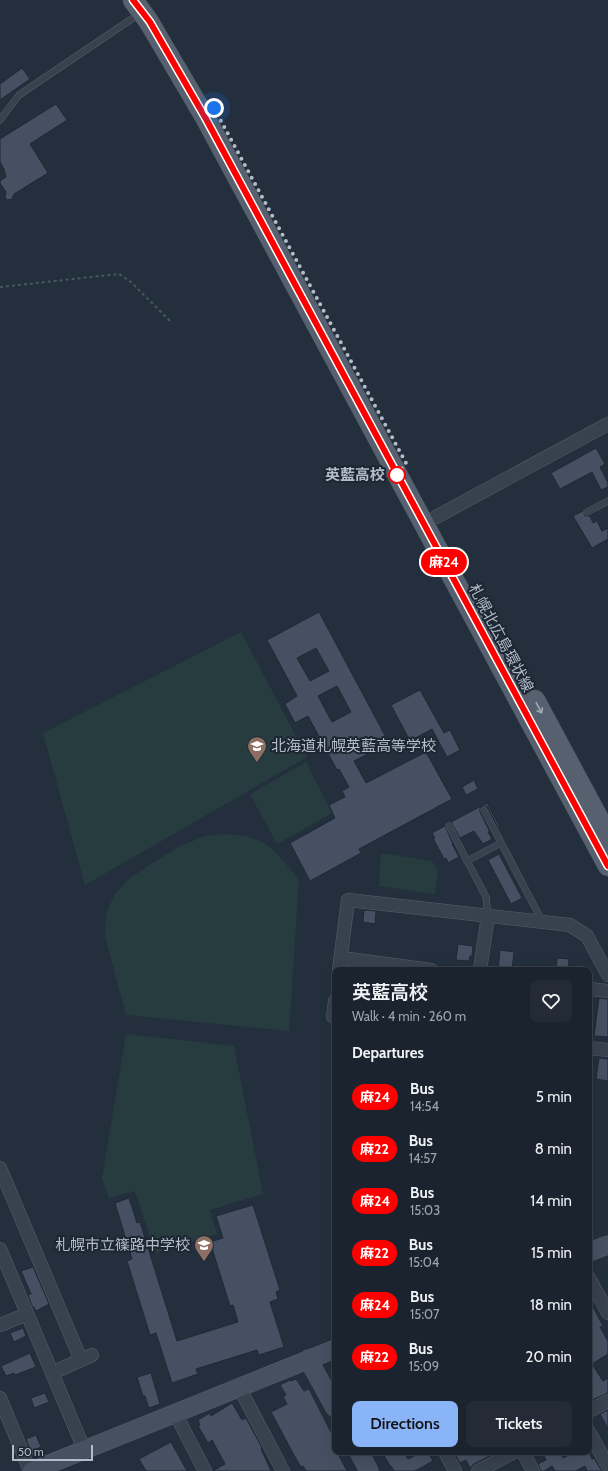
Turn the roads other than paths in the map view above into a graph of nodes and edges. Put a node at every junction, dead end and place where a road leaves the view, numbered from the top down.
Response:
1 (141, 4) edge
2 (0, 120) edge
3 (608, 424) edge
4 (608, 501) edge
5 (587, 512) dead end
6 (436, 518) junction
7 (484, 810) dead end
8 (448, 826) dead end
9 (608, 836) edge
10 (501, 844) junction
11 (467, 861) junction
12 (608, 866) edge
13 (488, 916) junction
14 (543, 922) junction
15 (340, 964) edge
16 (386, 967) edge
17 (480, 967) edge
18 (608, 976) edge
19 (592, 989) edge
20 (608, 991) edge
21 (592, 1048) edge
22 (608, 1050) edge
23 (0, 1168) edge
24 (608, 1246) edge
25 (0, 1249) edge
26 (592, 1251) edge
27 (592, 1284) edge
28 (608, 1313) edge
29 (27, 1314) junction
30 (0, 1325) edge
31 (332, 1350) edge
32 (308, 1359) junction
33 (52, 1373) junction
34 (239, 1387) junction
35 (0, 1398) edge
36 (608, 1401) edge
37 (332, 1403) edge
38 (592, 1409) edge
39 (175, 1413) junction
40 (592, 1437) edge
41 (84, 1449) junction
42 (360, 1455) edge
43 (447, 1455) edge
44 (510, 1455) edge
45 (516, 1455) edge
46 (608, 1466) edge
47 (38, 1470) edge
48 (205, 1471) edge
49 (284, 1471) edge
50 (369, 1471) edge
51 (456, 1471) edge
52 (478, 1471) edge
53 (533, 1471) edge

1 - 2 lane
1 - 6 main road, 札幌北広島環状線
1 - 12 main road, 札幌北広島環状線
3 - 6 street
4 - 5 lane
6 -> 9 main road, 札幌北広島環状線
7 - 10 lane
8 - 11 lane
10 - 11 lane
10 - 14 lane
11 - 13 lane
13 - 14 street
13 - 15 street
13 - 17 street
14 - 18 street
15 - 16 street
19 - 20 street
21 - 22 street
23 - 33 street
24 - 26 street
25 - 29 street
27 - 28 street
29 - 30 street
29 - 33 street
31 - 32 street
32 - 34 street
32 - 37 street
33 - 41 street
34 - 39 street
34 - 49 street
35 - 47 street
36 - 38 street
39 - 41 street
39 - 48 street
40 - 46 street
41 - 47 street
42 - 50 street
43 - 51 street
44 - 52 street
45 - 53 street

